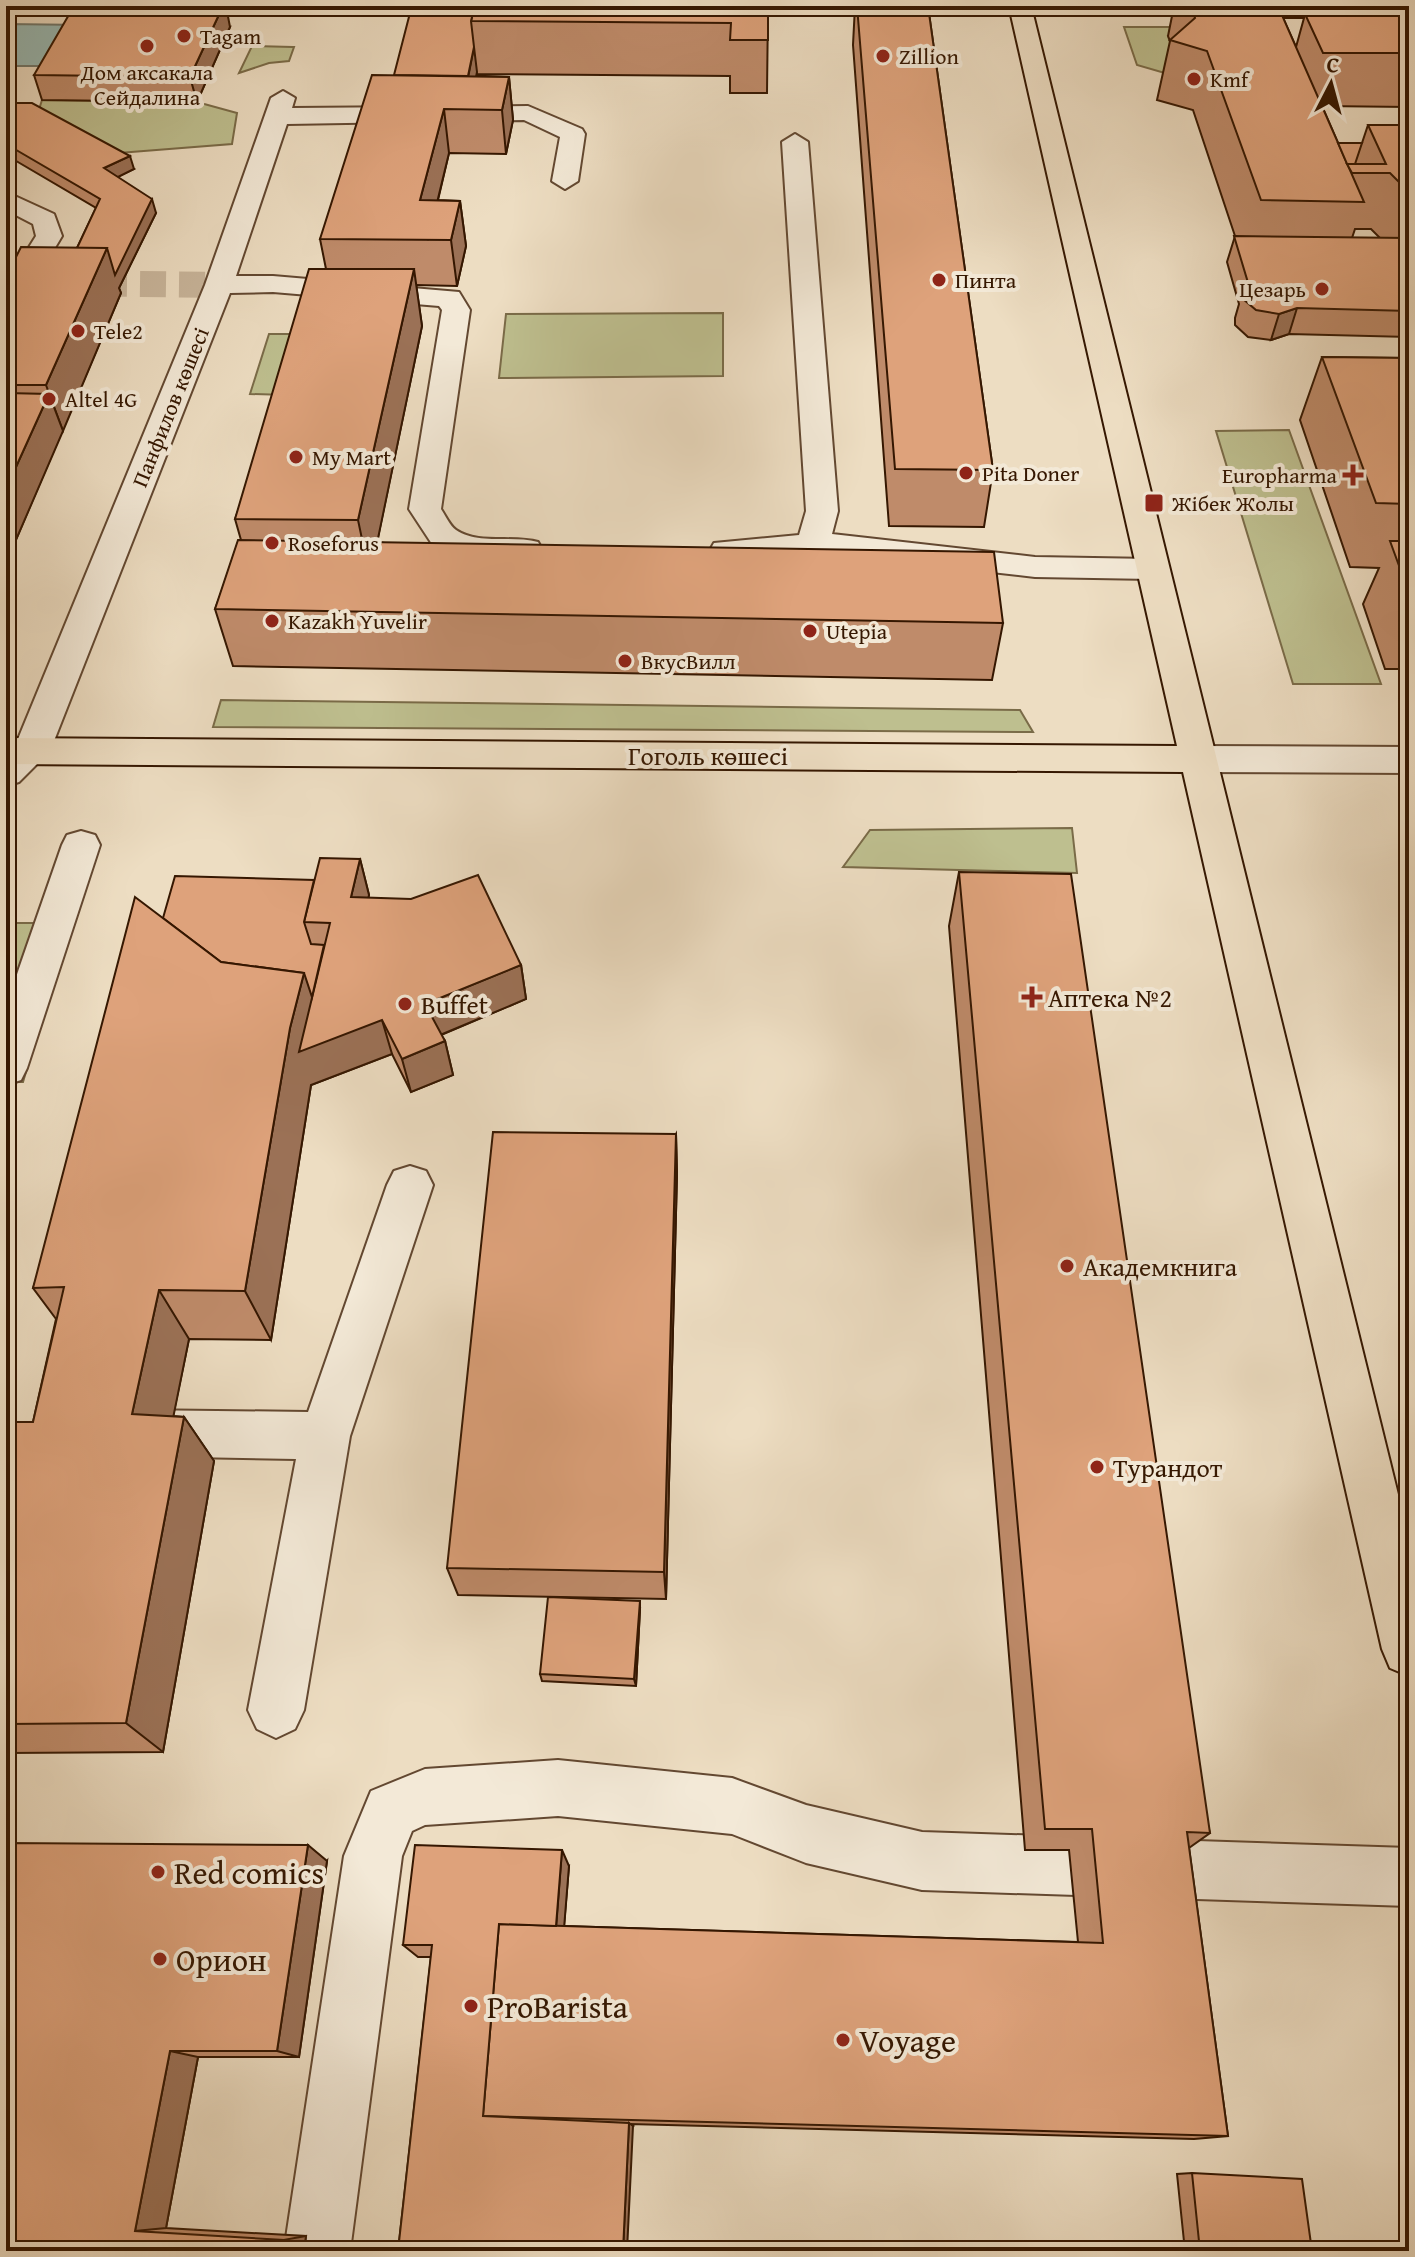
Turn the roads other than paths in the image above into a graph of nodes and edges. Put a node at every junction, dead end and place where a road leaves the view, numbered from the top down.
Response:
1 (1020, 6) edge
2 (795, 142) dead end
3 (565, 181) dead end
4 (6, 200) edge
5 (58, 283) tunnel mouth
6 (219, 285) junction
7 (11, 291) edge
8 (814, 542) junction
9 (548, 549) edge
10 (702, 550) edge
11 (1152, 569) junction
12 (15, 759) edge
13 (1196, 759) junction
14 (1409, 760) edge
15 (81, 845) dead end
16 (6, 1068) edge
17 (410, 1185) dead end
18 (86, 1433) edge
19 (325, 1436) junction
20 (1409, 1649) edge
21 (276, 1710) dead end
22 (1409, 1877) edge
23 (317, 2251) edge

1 - 11 main road
2 - 8 street
3 - 6 street, Панфилов көшесі
4 - 7 street
5 - 7 street
6 - 9 street
6 - 12 street, Панфилов көшесі
8 - 10 street
8 - 11 street
11 - 13 main road
12 - 13 main road, Гоголь көшесі
13 - 14 street, Гоголь көшесі
13 - 20 main road
15 - 16 street
17 - 19 street
18 - 19 street
19 - 21 street
22 - 23 street

